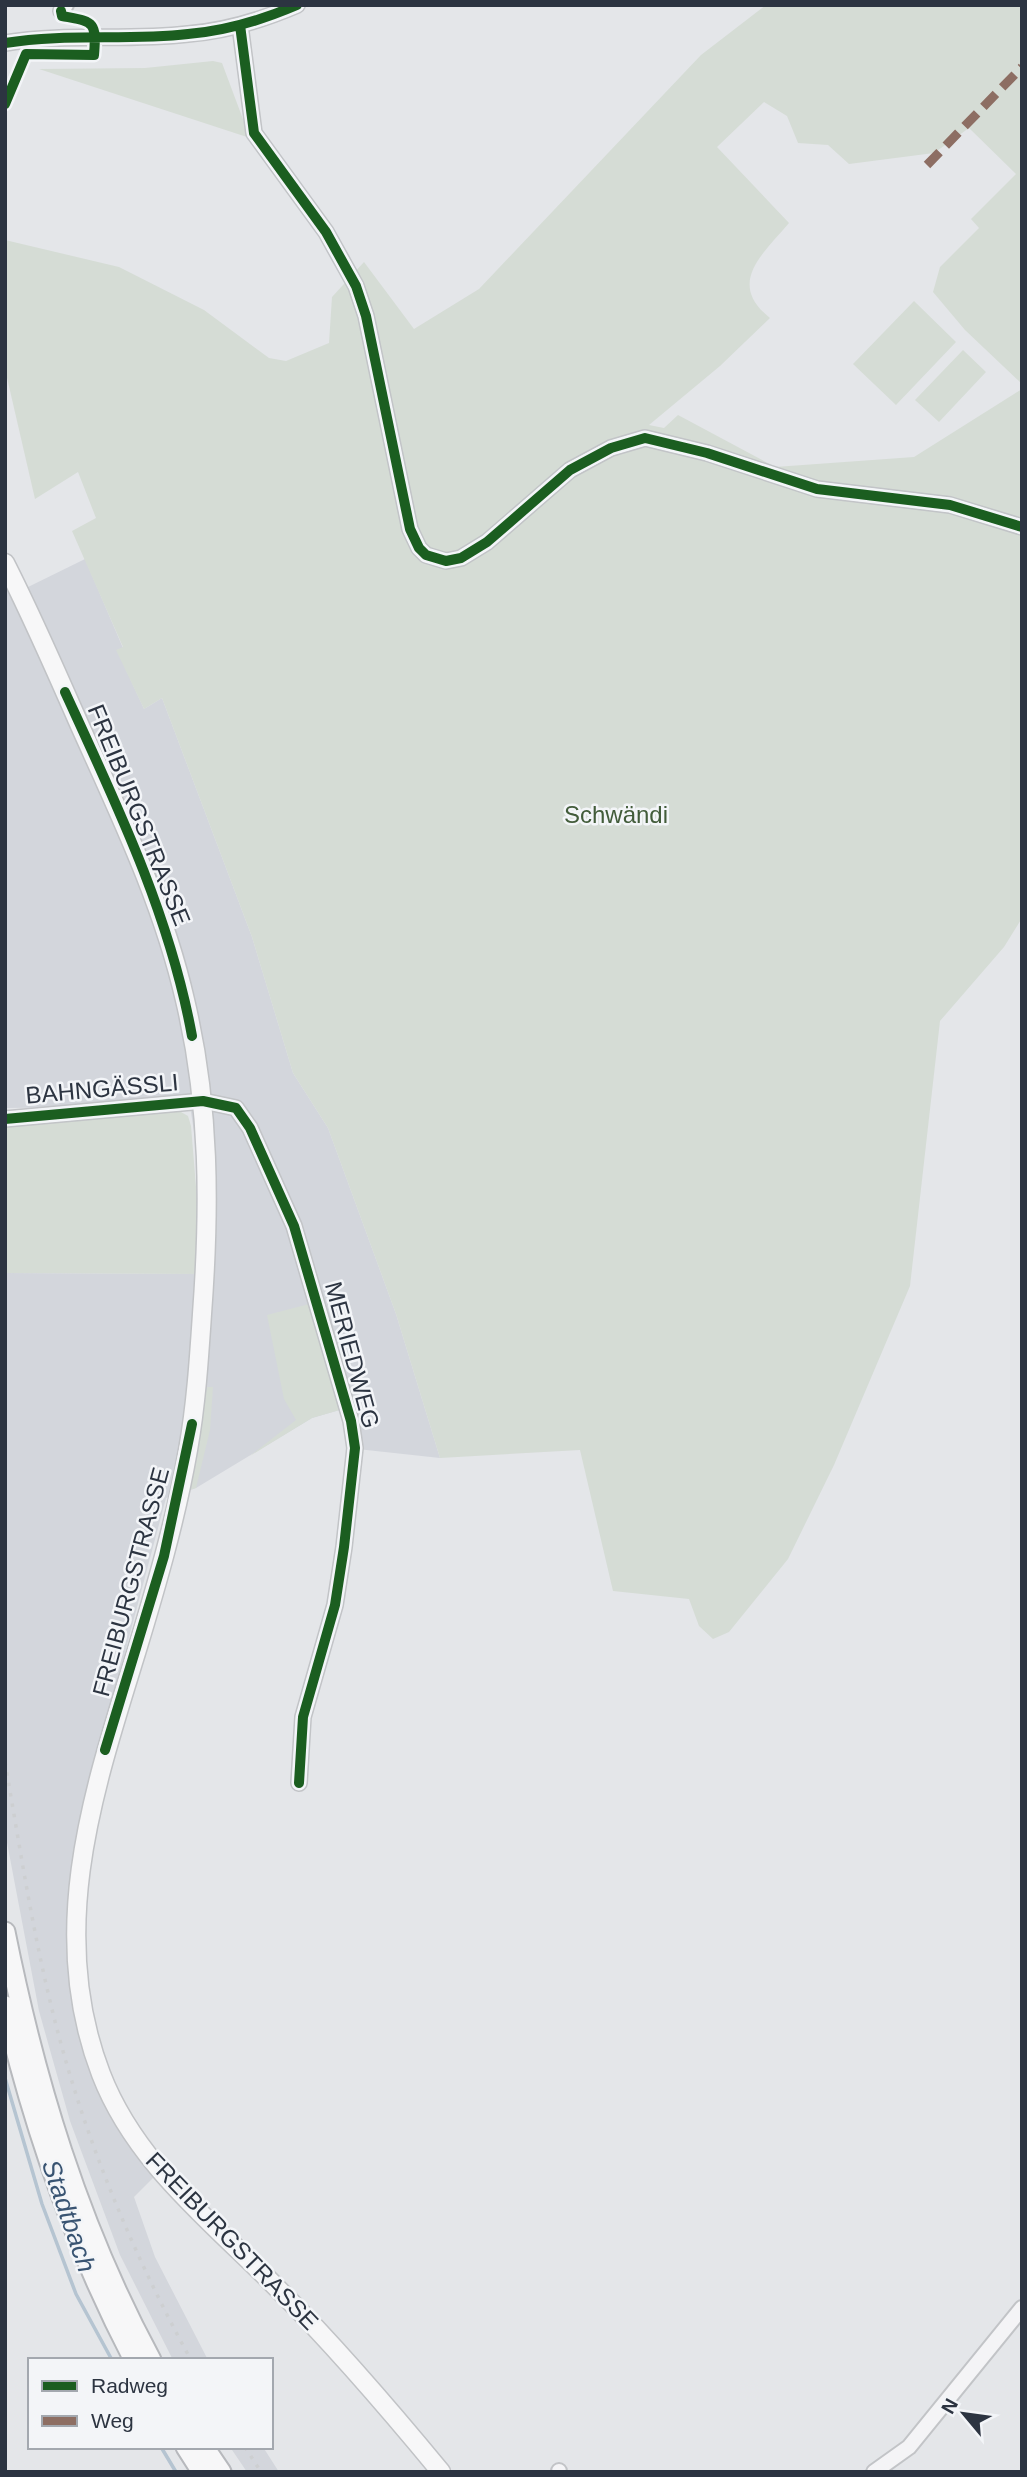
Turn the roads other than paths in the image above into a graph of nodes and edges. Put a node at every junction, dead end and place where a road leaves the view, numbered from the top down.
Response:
1 (297, 5) edge
2 (240, 25) junction
3 (5, 43) edge
4 (1022, 527) edge
5 (5, 563) edge
6 (203, 1101) junction
7 (5, 1119) edge
8 (299, 1783) dead end
9 (5, 1932) edge
10 (5, 2006) edge
11 (1022, 2308) edge
12 (133, 2358) edge
13 (150, 2358) edge
14 (187, 2449) edge
15 (205, 2449) edge
16 (202, 2472) edge
17 (220, 2472) edge
18 (441, 2472) edge
19 (874, 2472) edge

1 - 2 street
2 - 3 street
2 - 4 street
5 - 6 main road, FREIBURGSTRASSE
6 - 7 street, BAHNGÄSSLI
6 - 8 street, MERIEDWEG
6 - 18 main road, FREIBURGSTRASSE
9 - 13 highway
10 - 12 highway
11 - 19 street
14 - 16 highway
15 - 17 highway

